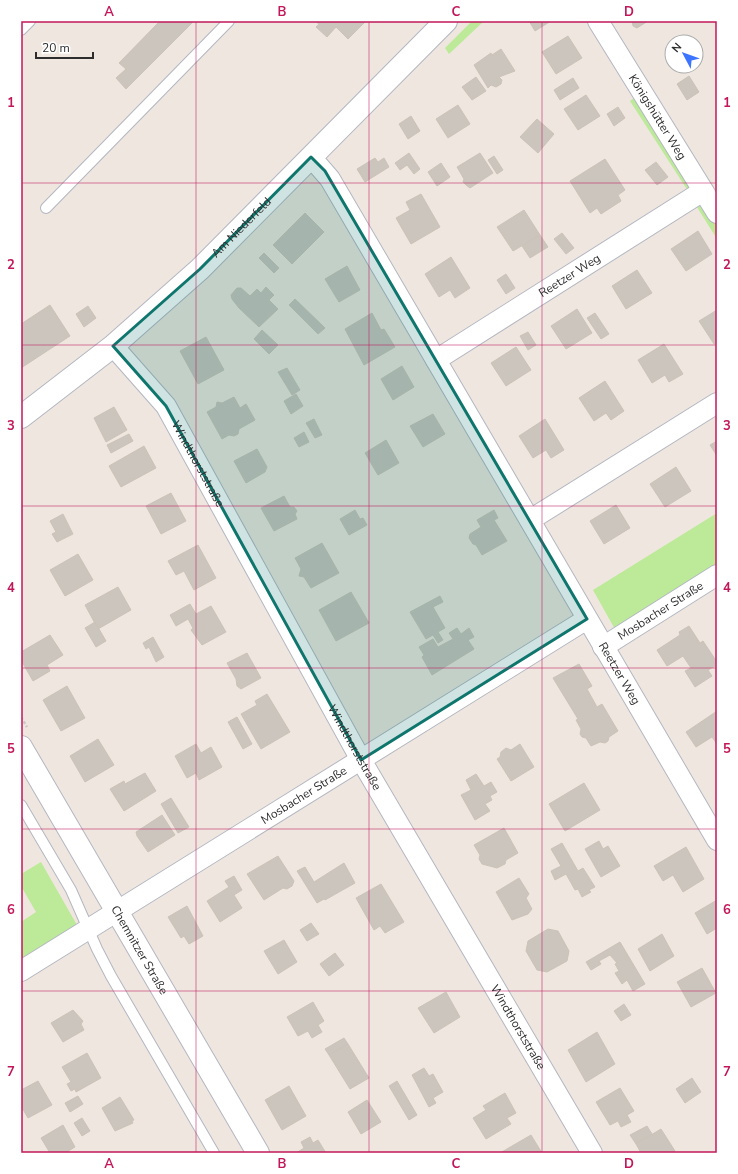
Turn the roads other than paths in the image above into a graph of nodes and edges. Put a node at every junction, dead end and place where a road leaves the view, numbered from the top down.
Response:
1 (30, 21) edge
2 (229, 21) edge
3 (446, 21) edge
4 (598, 21) edge
5 (21, 30) edge
6 (311, 157) junction
7 (703, 191) junction
8 (46, 208) dead end
9 (717, 213) edge
10 (113, 346) junction
11 (436, 360) junction
12 (717, 403) edge
13 (21, 417) edge
14 (530, 520) junction
15 (717, 575) edge
16 (587, 619) junction
17 (604, 647) junction
18 (21, 747) edge
19 (361, 760) junction
20 (21, 805) edge
21 (714, 829) edge
22 (117, 912) junction
23 (88, 928) junction
24 (21, 971) edge
25 (214, 1153) edge
26 (258, 1153) edge
27 (592, 1153) edge

1 - 5 lane
2 - 8 lane
3 - 6 street, Am Niederfeld
4 - 7 street, Königshütter Weg
6 - 10 street, Am Niederfeld
6 - 11 street, Reetzer Weg
7 - 9 street, Königshütter Weg
7 - 11 street, Reetzer Weg
10 - 13 street, Am Niederfeld
10 - 19 street, Windthorststraße
11 - 14 street, Reetzer Weg
12 - 14 street
14 - 16 street, Reetzer Weg
15 - 17 street, Mosbacher Straße
16 - 17 street, Reetzer Weg
16 - 19 street, Mosbacher Straße
17 - 21 street, Reetzer Weg
18 - 22 street, Chemnitzer Straße
19 - 22 street, Mosbacher Straße
19 - 27 street, Windthorststraße
20 - 23 lane
22 - 23 street, Mosbacher Straße
22 - 26 street, Chemnitzer Straße
23 - 24 street, Mosbacher Straße
23 - 25 lane

